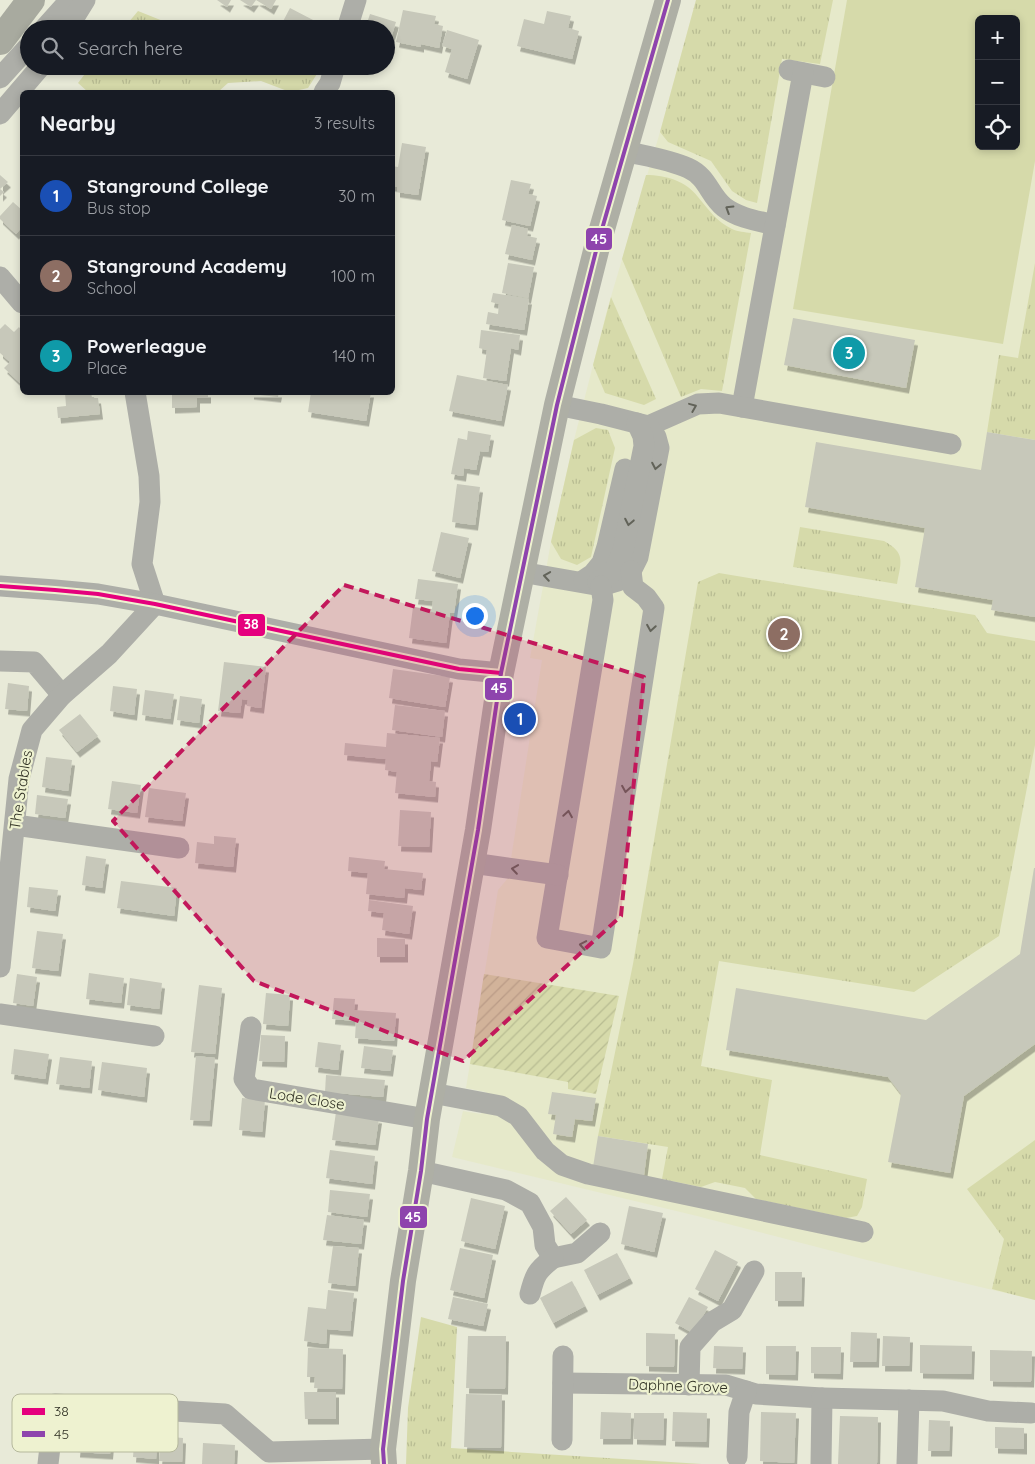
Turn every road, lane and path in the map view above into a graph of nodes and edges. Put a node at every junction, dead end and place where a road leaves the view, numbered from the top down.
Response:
1 (31, 0) edge
2 (70, 0) edge
3 (86, 0) edge
4 (356, 0) edge
5 (668, 0) edge
6 (52, 20) edge
7 (73, 20) edge
8 (350, 20) edge
9 (0, 41) edge
10 (20, 56) edge
11 (33, 75) edge
12 (332, 75) edge
13 (825, 77) dead end
14 (0, 78) edge
15 (20, 90) edge
16 (325, 90) edge
17 (20, 91) edge
18 (0, 114) edge
19 (624, 151) junction
20 (775, 225) junction
21 (4, 271) edge
22 (20, 299) edge
23 (136, 395) edge
24 (557, 405) junction
25 (742, 407) junction
26 (637, 423) junction
27 (951, 444) dead end
28 (631, 571) junction
29 (521, 572) junction
30 (592, 584) junction
31 (0, 586) edge
32 (155, 604) junction
33 (0, 661) edge
34 (501, 672) junction
35 (62, 695) junction
36 (15, 825) junction
37 (179, 848) dead end
38 (472, 863) junction
39 (558, 875) junction
40 (0, 967) edge
41 (0, 1014) edge
42 (251, 1027) dead end
43 (154, 1036) dead end
44 (432, 1093) junction
45 (427, 1119) junction
46 (421, 1171) junction
47 (863, 1232) dead end
48 (600, 1233) dead end
49 (553, 1258) junction
50 (754, 1271) dead end
51 (530, 1294) dead end
52 (563, 1356) dead end
53 (563, 1383) junction
54 (689, 1385) junction
55 (746, 1391) junction
56 (822, 1398) junction
57 (909, 1400) junction
58 (178, 1411) edge
59 (1034, 1413) edge
60 (562, 1440) dead end
61 (384, 1457) edge
62 (738, 1458) dead end
63 (821, 1464) edge
64 (907, 1464) edge

1 - 9 highway
2 - 6 street
3 - 7 street
4 - 8 street
5 - 19 main road
10 - 14 street
11 - 15 street
12 - 16 street
13 - 20 street
17 - 18 street
20 -> 19 street
19 - 24 main road
20 - 25 street
21 - 22 street
23 - 32 street
24 - 26 street
24 - 29 main road
26 -> 25 street
25 - 27 street
26 -> 28 street
26 -> 30 street
28 - 30 street
28 -> 39 street
30 -> 29 street
29 - 34 main road
39 -> 30 street
31 - 32 street
32 - 34 street
32 - 35 street, The Stables
33 - 35 street
34 - 38 main road
35 - 36 street, The Stables
36 - 37 street
36 - 40 street, The Stables
39 -> 38 street
38 - 44 main road
41 - 43 street
42 - 45 street, Lode Close
44 - 45 main road
44 - 47 street
45 - 46 main road
46 - 49 street
46 - 61 main road
48 - 49 street
49 - 51 street
50 - 54 street
52 - 53 street
53 - 54 street, Daphne Grove
53 - 60 street
54 - 55 street, Daphne Grove
55 - 56 street, Daphne Grove
55 - 62 street
56 - 57 street, Daphne Grove
56 - 63 street
57 - 59 street, Daphne Grove
57 - 64 street
58 - 61 street

